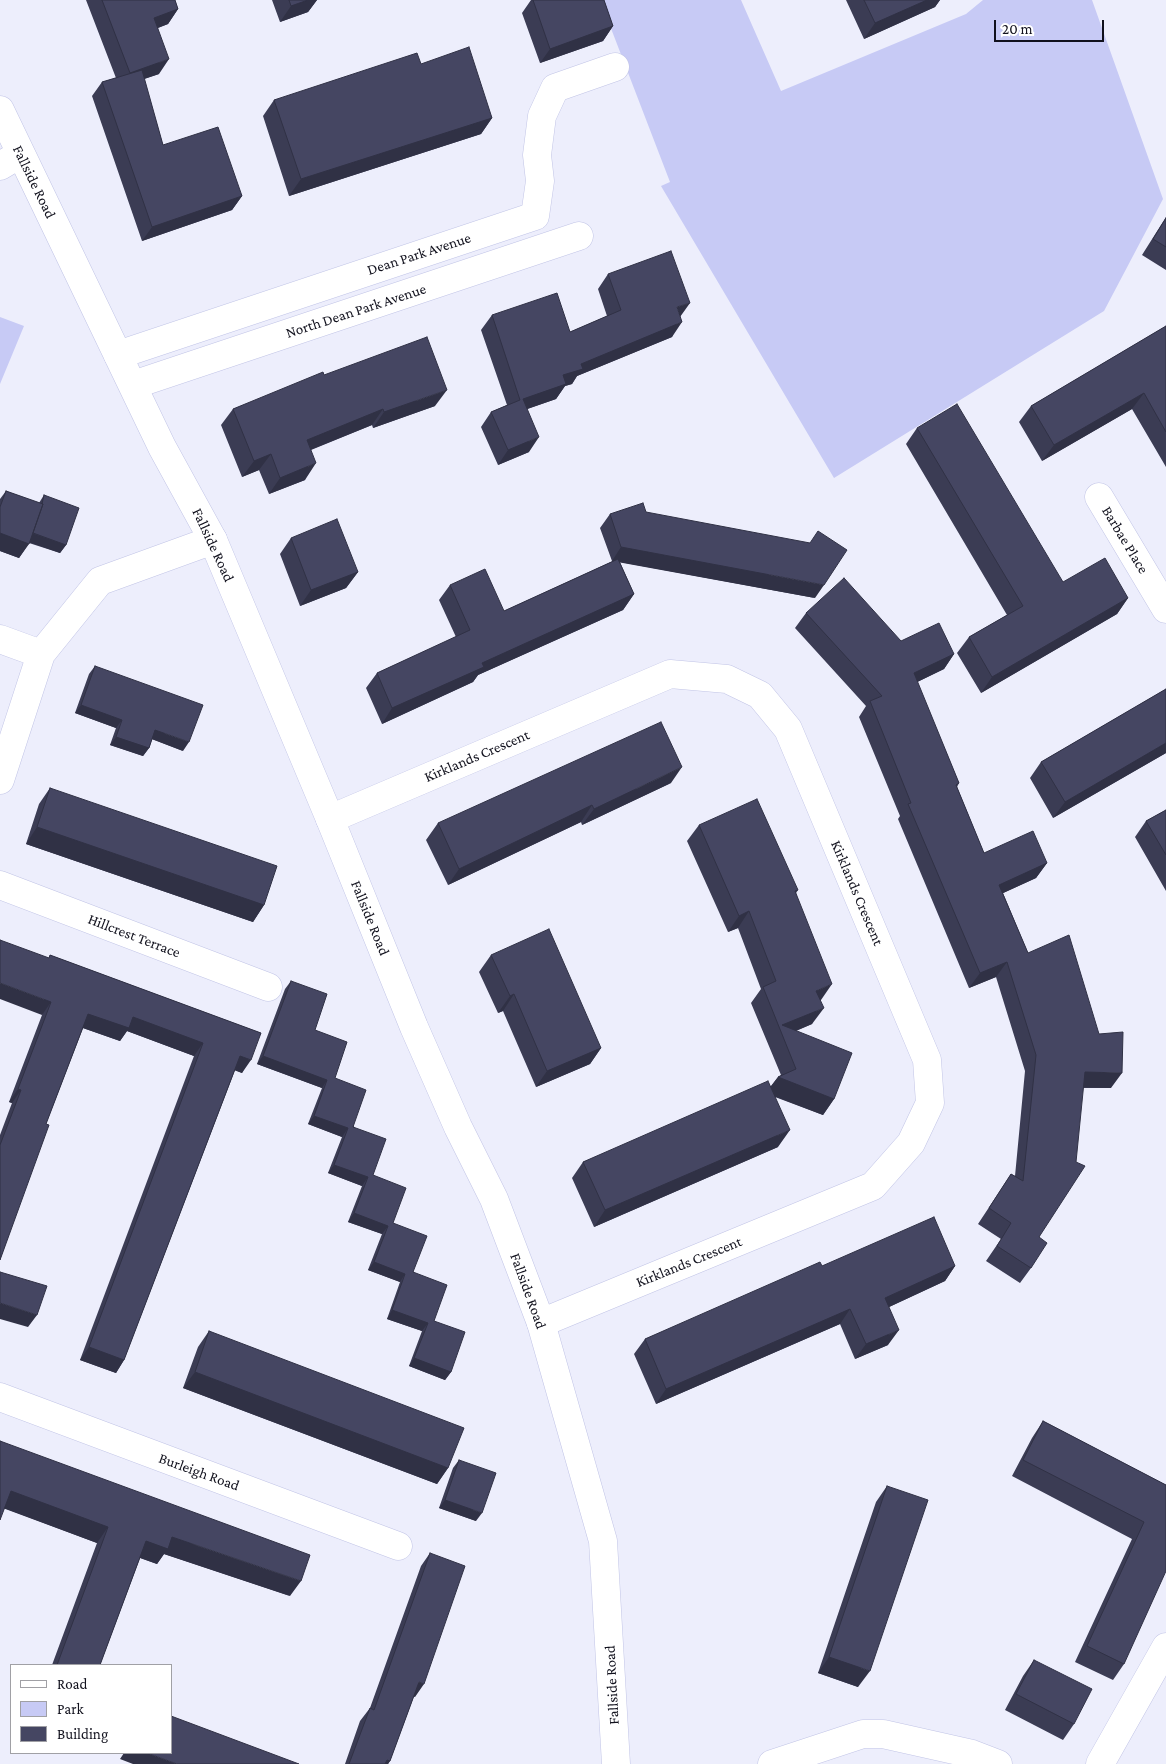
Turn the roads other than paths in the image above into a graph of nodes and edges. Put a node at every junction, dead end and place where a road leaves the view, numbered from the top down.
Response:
1 (615, 67) dead end
2 (0, 110) edge
3 (10, 160) edge
4 (579, 236) dead end
5 (118, 355) junction
6 (133, 385) junction
7 (1099, 497) dead end
8 (213, 540) junction
9 (1166, 609) edge
10 (0, 639) edge
11 (41, 654) junction
12 (0, 780) edge
13 (330, 819) junction
14 (0, 885) edge
15 (268, 987) dead end
16 (541, 1323) junction
17 (0, 1397) edge
18 (398, 1546) dead end
19 (1166, 1647) edge
20 (616, 1764) edge
21 (772, 1764) edge
22 (998, 1764) edge
23 (1100, 1764) edge

1 - 5 street, Dean Park Avenue
2 - 3 street, Fallside Road
3 - 5 street, Fallside Road
4 - 6 street, North Dean Park Avenue
5 - 6 street, Fallside Road
6 - 8 street, Fallside Road
7 - 9 street, Barbae Place
8 - 11 street
8 - 13 street, Fallside Road
10 - 11 street
11 - 12 street
13 - 16 street, Fallside Road
13 - 16 street, Kirklands Crescent
14 - 15 street, Hillcrest Terrace
16 - 20 street, Fallside Road
17 - 18 street, Burleigh Road
19 - 23 street
21 - 22 street

